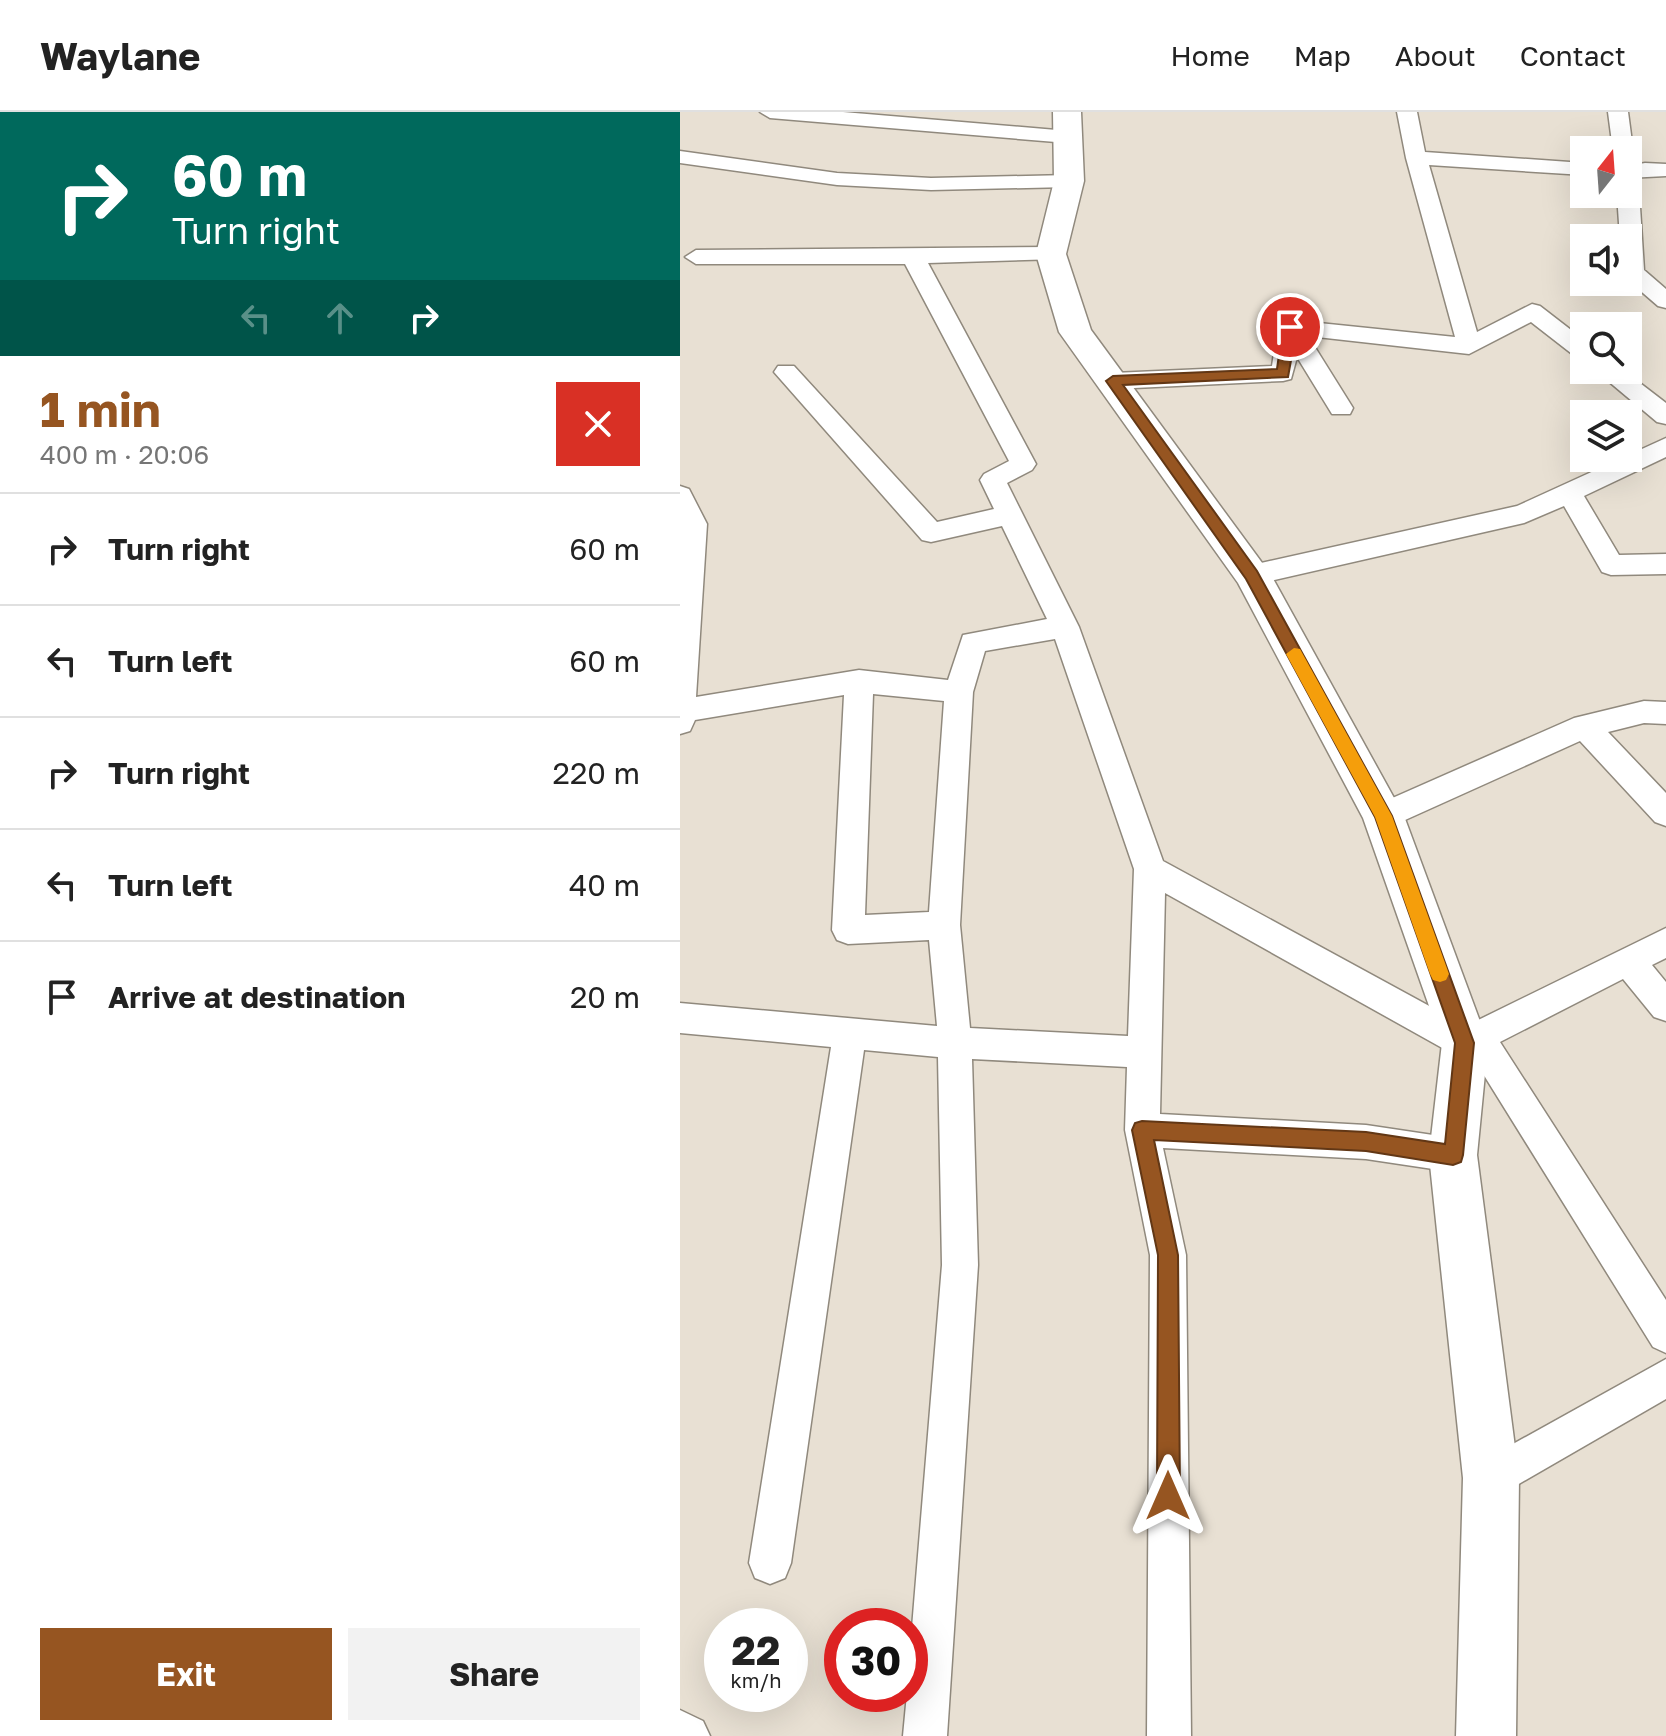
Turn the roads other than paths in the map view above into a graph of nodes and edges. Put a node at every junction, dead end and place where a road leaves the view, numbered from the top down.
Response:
1 (770, 112) edge
2 (1407, 112) edge
3 (1618, 112) edge
4 (1067, 124) edge
5 (1621, 136) edge
6 (680, 157) edge
7 (1416, 158) junction
8 (1570, 168) edge
9 (1642, 170) edge
10 (1666, 170) edge
11 (1069, 181) junction
12 (1629, 208) edge
13 (1051, 254) junction
14 (696, 257) dead end
15 (913, 257) junction
16 (1666, 301) edge
17 (1290, 327) junction
18 (1570, 341) edge
19 (1469, 346) junction
20 (786, 372) dead end
21 (1113, 381) junction
22 (1625, 384) edge
23 (1341, 408) dead end
24 (1666, 416) edge
25 (1666, 447) edge
26 (1569, 493) junction
27 (680, 495) edge
28 (1011, 515) junction
29 (1666, 564) edge
30 (1252, 575) junction
31 (1065, 627) junction
32 (859, 681) junction
33 (959, 692) junction
34 (1666, 713) edge
35 (681, 717) edge
36 (1584, 726) junction
37 (1666, 813) edge
38 (1383, 816) junction
39 (1150, 869) junction
40 (944, 925) junction
41 (1666, 942) edge
42 (1628, 961) junction
43 (1666, 1006) edge
44 (680, 1018) edge
45 (850, 1033) junction
46 (1472, 1040) junction
47 (955, 1043) junction
48 (1143, 1052) junction
49 (1142, 1130) junction
50 (1453, 1155) junction
51 (1666, 1334) edge
52 (1666, 1378) edge
53 (1491, 1478) junction
54 (770, 1563) dead end
55 (680, 1732) edge
56 (688, 1736) edge
57 (925, 1736) edge
58 (1169, 1736) edge
59 (1486, 1736) edge

1 - 4 street
2 - 7 street
3 - 5 street
4 - 11 street
6 - 11 street
7 - 8 street
7 - 19 street
9 - 10 street
11 - 13 street
12 - 16 street
13 - 15 street
13 - 21 street
14 - 15 street
15 - 28 street
17 - 19 street
17 - 21 street
17 - 23 street
18 - 19 street
20 - 28 street
21 - 30 street
22 - 24 street
25 - 26 street
26 - 29 street
26 - 30 street
27 - 35 street
28 - 31 street
30 - 38 street
31 - 33 street
31 - 39 street
32 - 33 street
32 - 35 street
32 - 40 street
33 - 40 street
34 - 36 street
36 - 37 street
36 - 38 street
38 - 46 street
39 - 46 street
39 - 48 street
40 - 47 street
41 - 42 street
42 - 43 street
42 - 46 street
44 - 45 street
45 - 47 street
45 - 54 street
46 - 50 street
46 - 51 street
47 - 48 street
47 - 57 street
48 - 49 street
49 - 50 street
49 - 58 street
50 - 53 street
52 - 53 street
53 - 59 street
55 - 56 street

